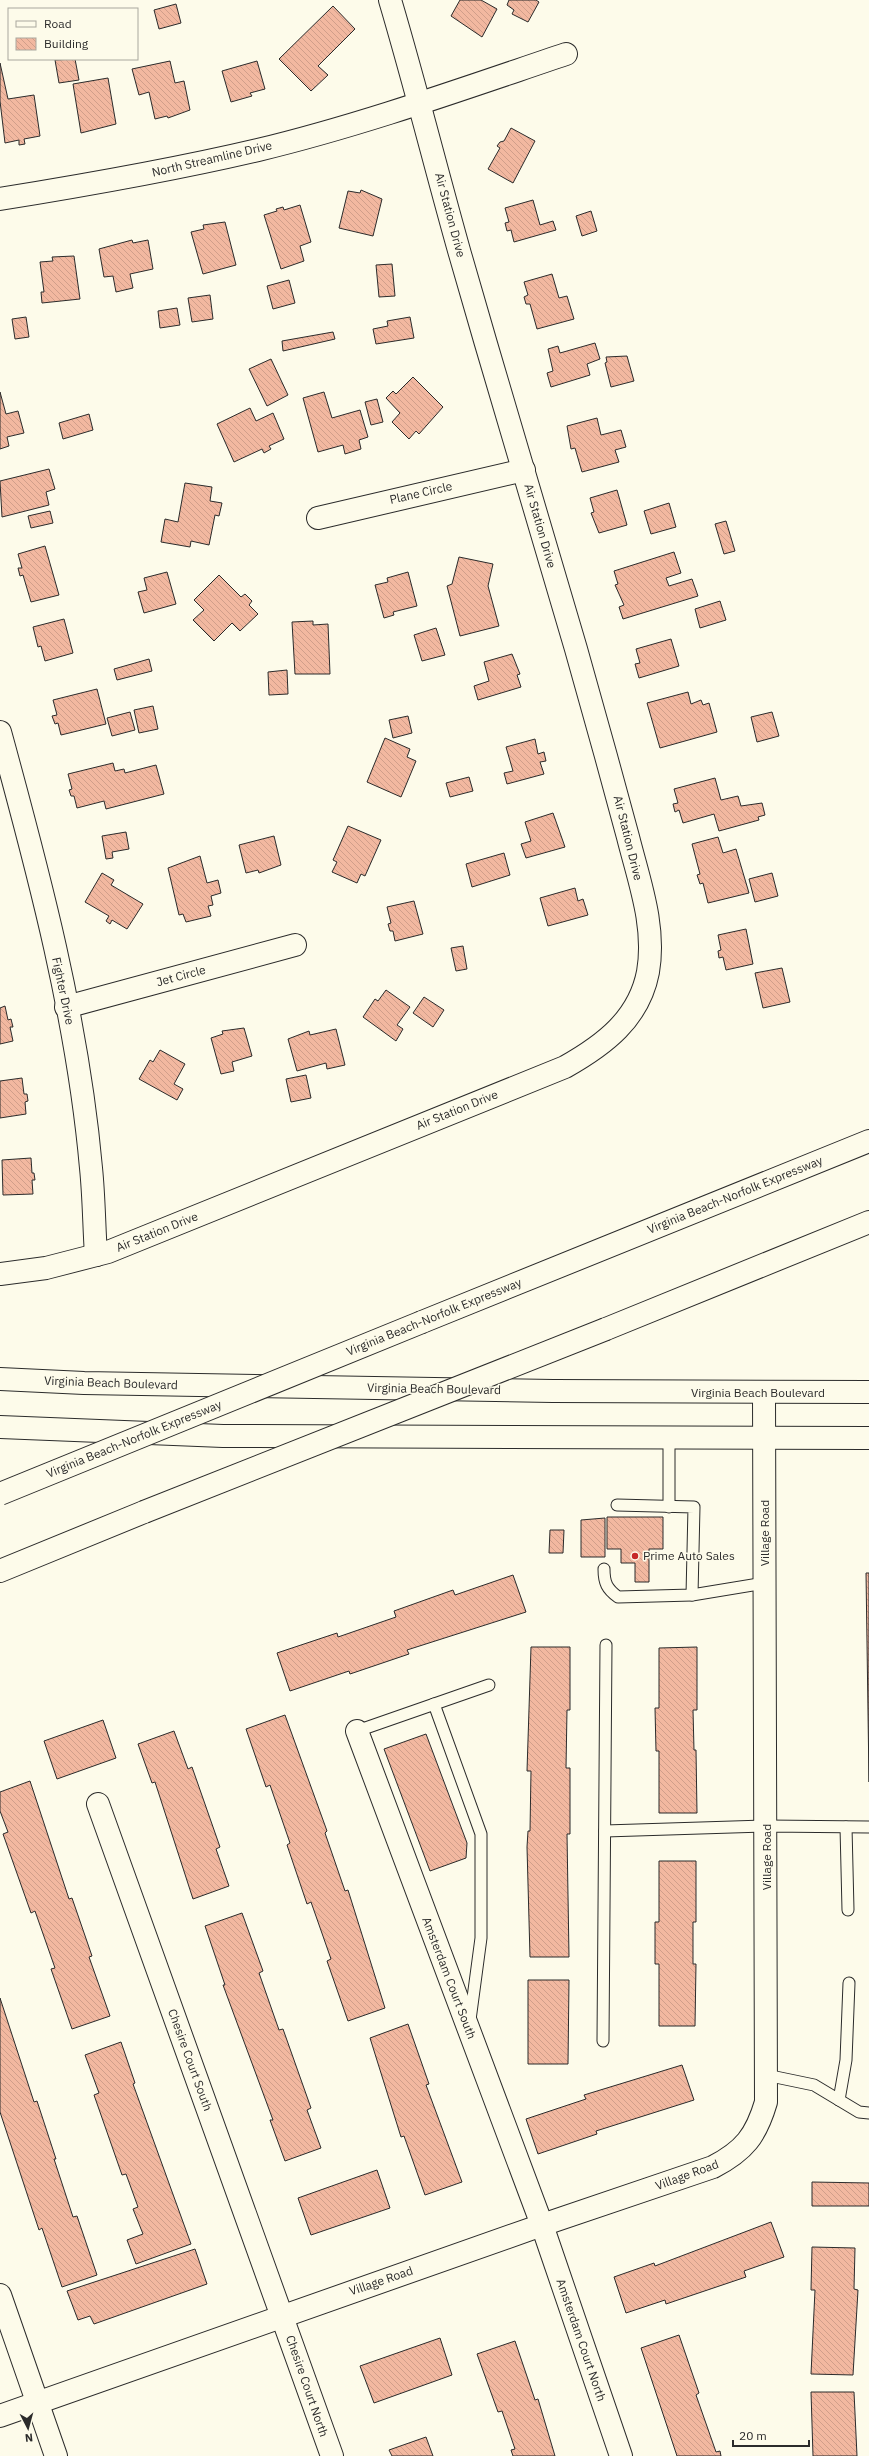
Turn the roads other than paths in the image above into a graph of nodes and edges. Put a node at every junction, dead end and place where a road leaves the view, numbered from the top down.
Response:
1 (390, 0) edge
2 (566, 54) dead end
3 (421, 103) junction
4 (0, 199) edge
5 (524, 470) junction
6 (318, 518) dead end
7 (0, 732) edge
8 (295, 945) dead end
9 (66, 1007) junction
10 (869, 1141) edge
11 (869, 1222) edge
12 (96, 1256) junction
13 (0, 1274) edge
14 (0, 1379) edge
15 (869, 1392) edge
16 (764, 1394) junction
17 (0, 1427) edge
18 (669, 1437) junction
19 (764, 1437) junction
20 (869, 1438) edge
21 (0, 1494) edge
22 (617, 1505) dead end
23 (669, 1507) junction
24 (604, 1569) dead end
25 (0, 1571) edge
26 (765, 1583) junction
27 (692, 1595) junction
28 (606, 1645) dead end
29 (489, 1685) dead end
30 (434, 1704) junction
31 (357, 1731) joint
32 (98, 1804) dead end
33 (767, 1826) junction
34 (846, 1827) junction
35 (869, 1827) edge
36 (605, 1831) junction
37 (848, 1910) dead end
38 (849, 1983) dead end
39 (468, 2030) junction
40 (603, 2041) dead end
41 (766, 2075) junction
42 (839, 2100) junction
43 (869, 2113) edge
44 (542, 2225) junction
45 (0, 2295) edge
46 (282, 2316) junction
47 (38, 2402) junction
48 (0, 2416) edge
49 (56, 2456) edge
50 (332, 2456) edge
51 (621, 2456) edge

1 - 3 main road, Air Station Drive
2 - 3 main road, North Streamline Drive
3 - 4 main road, North Streamline Drive
3 - 5 main road, Air Station Drive
5 - 6 main road, Plane Circle
5 - 12 main road, Air Station Drive
7 - 9 main road, Fighter Drive
8 - 9 main road, Jet Circle
9 - 12 main road, Fighter Drive
10 - 21 main road, Virginia Beach-Norfolk Expressway, bridge
11 - 25 main road, bridge
12 - 13 main road, Air Station Drive
14 - 16 main road, Virginia Beach Boulevard
15 - 16 main road, Virginia Beach Boulevard
16 - 19 main road, Village Road
17 - 18 main road
18 - 19 main road
18 - 23 lane
19 - 20 main road
19 - 26 main road, Village Road
22 - 23 lane
23 - 27 lane
24 - 27 lane
26 - 27 lane
26 - 33 main road, Village Road
28 - 36 lane
29 - 30 lane
30 - 31 lane
30 - 39 lane
31 - 39 main road, Amsterdam Court South
32 - 46 main road, Chesire Court South
33 - 34 lane
33 - 36 lane
33 - 41 main road, Village Road
34 - 35 lane
34 - 37 lane
36 - 40 lane
38 - 42 lane
39 - 44 main road, Amsterdam Court South
41 - 42 lane
41 - 44 main road, Village Road
42 - 43 lane
44 - 46 main road, Village Road
44 - 51 main road, Amsterdam Court North
45 - 47 main road
46 - 47 main road, Village Road
46 - 50 main road, Chesire Court North
47 - 48 main road, Village Road
47 - 49 main road

